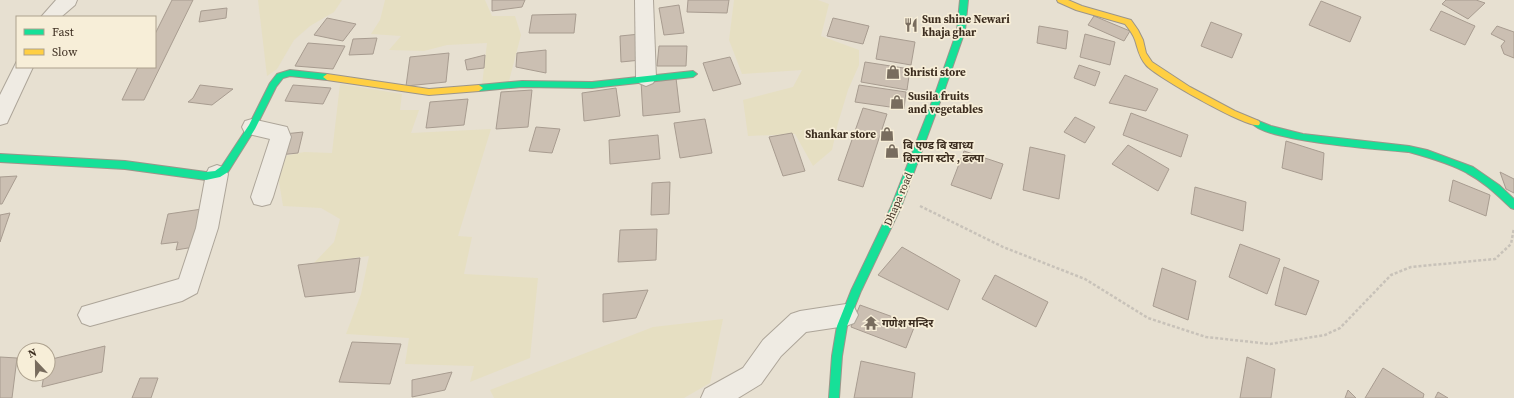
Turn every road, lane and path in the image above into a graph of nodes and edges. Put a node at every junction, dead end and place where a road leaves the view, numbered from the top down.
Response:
1 (68, 0) edge
2 (644, 0) edge
3 (964, 0) edge
4 (1061, 0) edge
5 (51, 16) edge
6 (23, 68) edge
7 (693, 74) dead end
8 (646, 78) junction
9 (0, 117) edge
10 (252, 127) junction
11 (0, 158) edge
12 (217, 174) junction
13 (900, 196) junction
14 (262, 197) dead end
15 (1514, 205) edge
16 (1514, 228) edge
17 (90, 315) dead end
18 (846, 315) junction
19 (714, 398) edge
20 (834, 398) edge

1 - 5 street
2 - 8 street
3 - 13 street, Dhapa road
4 - 15 street
6 - 9 street
7 - 8 street
8 - 10 street
10 - 12 street
10 - 14 street
11 - 12 street
12 - 17 street
13 - 16 path
13 - 18 street, Dhapa road
18 - 19 street
18 - 20 street, Dhapa road

